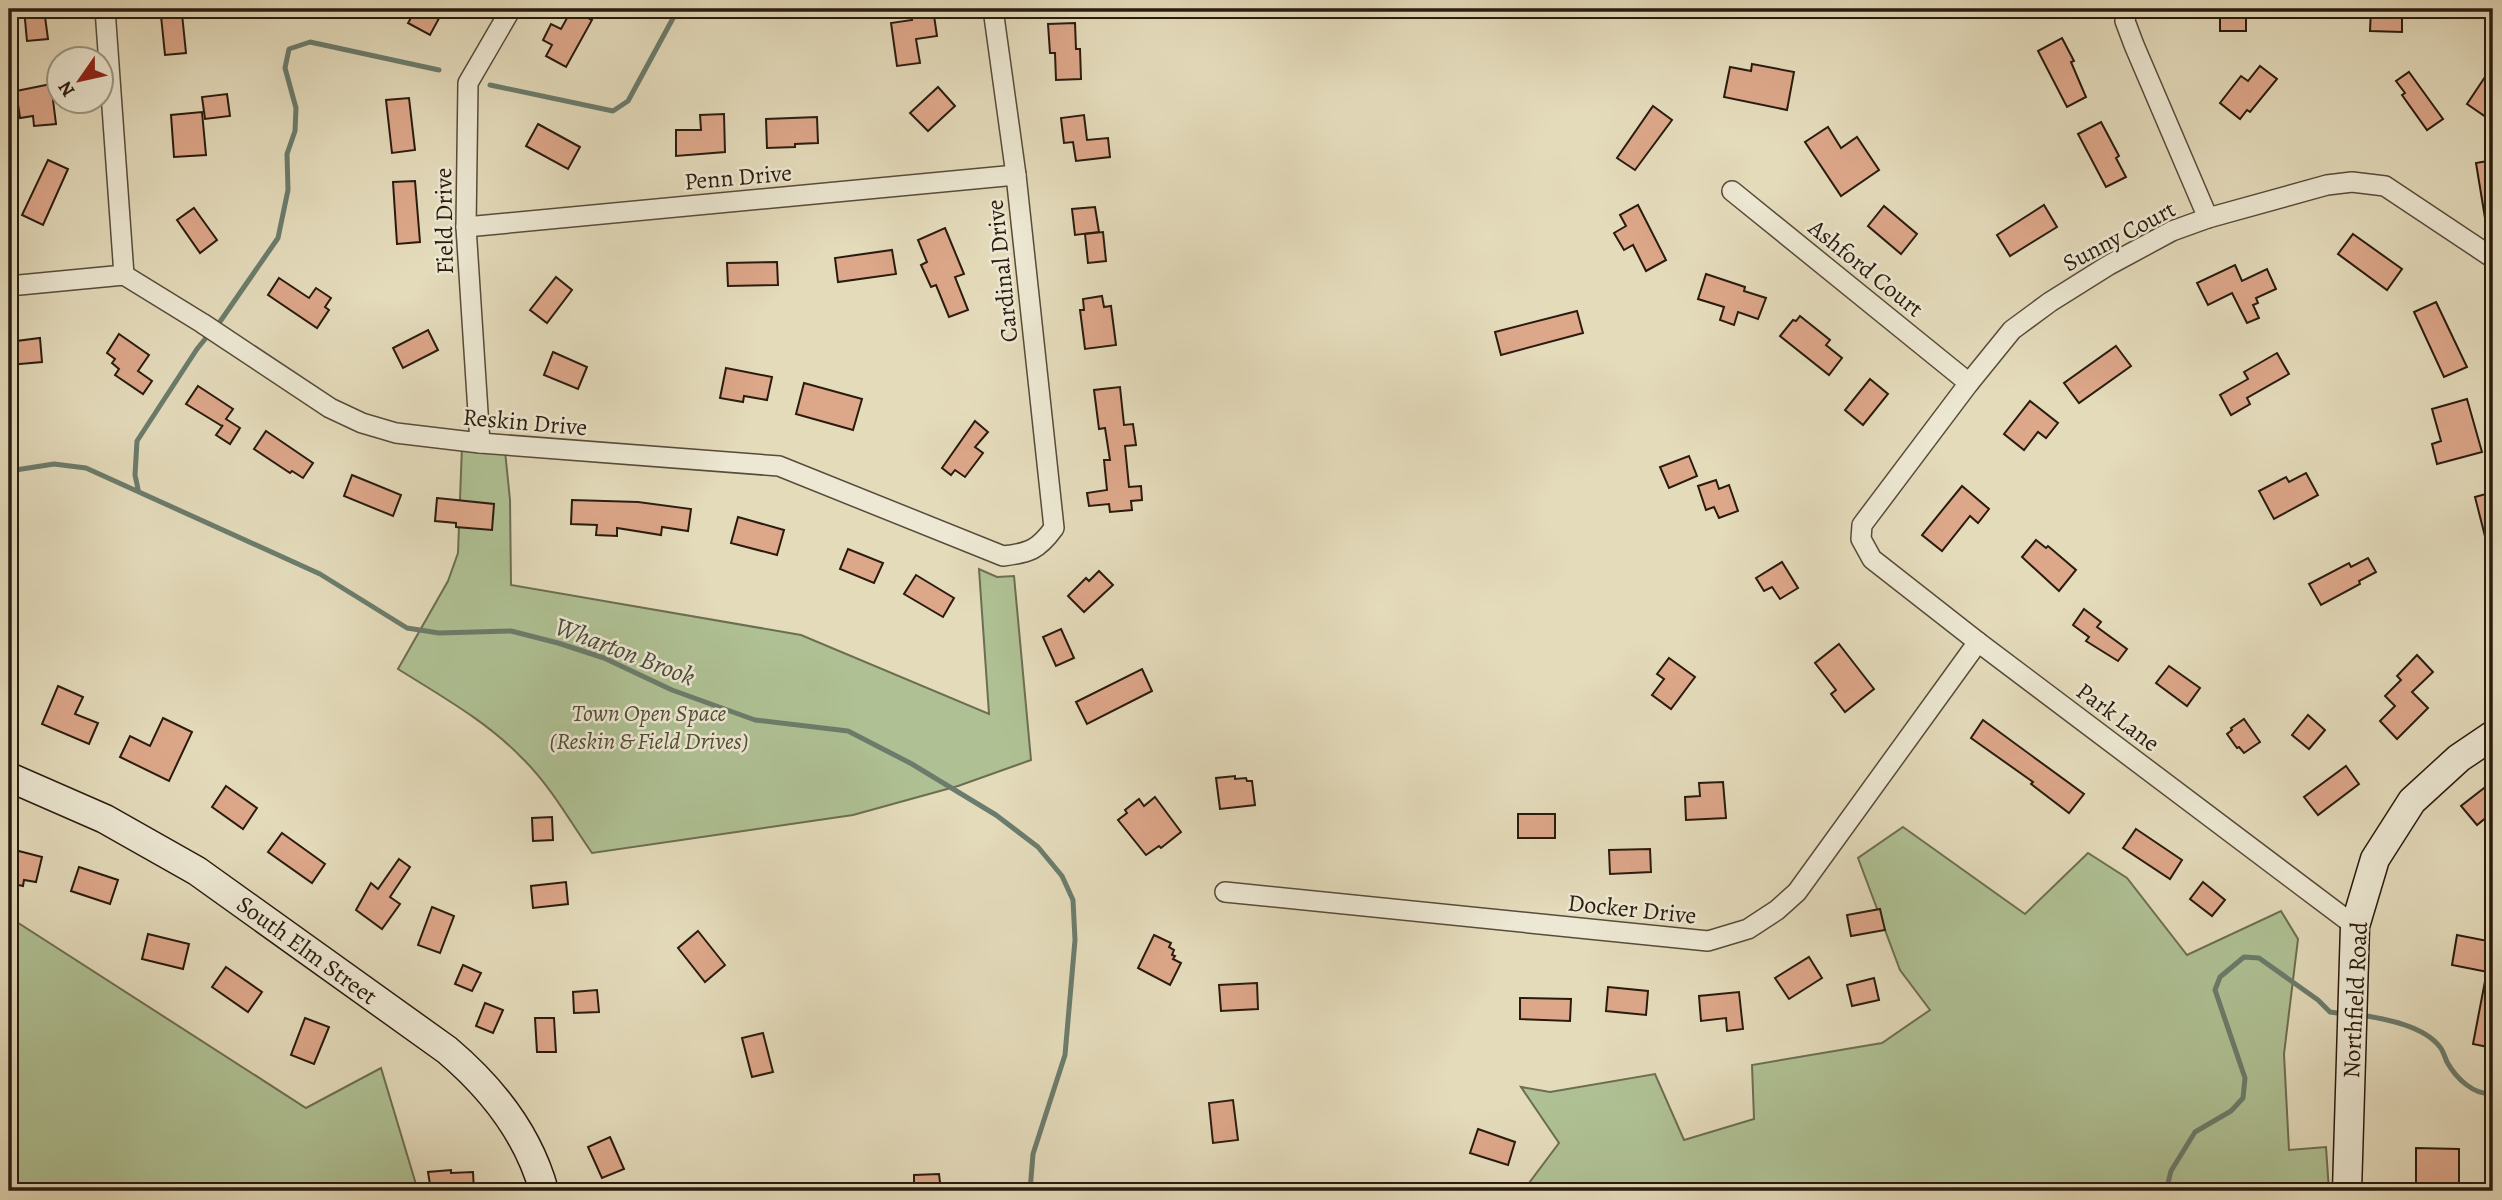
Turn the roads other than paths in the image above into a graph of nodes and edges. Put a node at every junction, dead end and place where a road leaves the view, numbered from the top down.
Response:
1 (105, 9) edge
2 (511, 9) edge
3 (993, 9) edge
4 (2127, 9) edge
5 (1016, 175) junction
6 (1732, 191) dead end
7 (2208, 218) junction
8 (466, 227) junction
9 (2493, 258) edge
10 (124, 275) junction
11 (9, 286) edge
12 (1969, 383) junction
13 (480, 443) junction
14 (1054, 528) joint
15 (1861, 538) joint
16 (1978, 642) junction
17 (2493, 735) edge
18 (9, 776) edge
19 (1225, 892) dead end
20 (2355, 926) junction
21 (544, 1191) edge
22 (2347, 1191) edge

1 - 10 street
2 - 8 street, Field Drive
3 - 5 street, Cardinal Drive
4 - 7 street
5 - 8 street, Penn Drive
5 - 14 street, Cardinal Drive
6 - 12 street, Ashford Court
7 - 9 street, Sunny Court
7 - 12 street, Sunny Court
8 - 13 street, Field Drive
10 - 11 street
10 - 13 street, Reskin Drive
12 - 15 street, Sunny Court
13 - 14 street, Reskin Drive
15 - 16 street, Park Lane
16 - 19 street, Docker Drive
16 - 20 street, Park Lane
17 - 20 main road, Northfield Road
18 - 21 main road, South Elm Street
20 - 22 main road, Northfield Road

